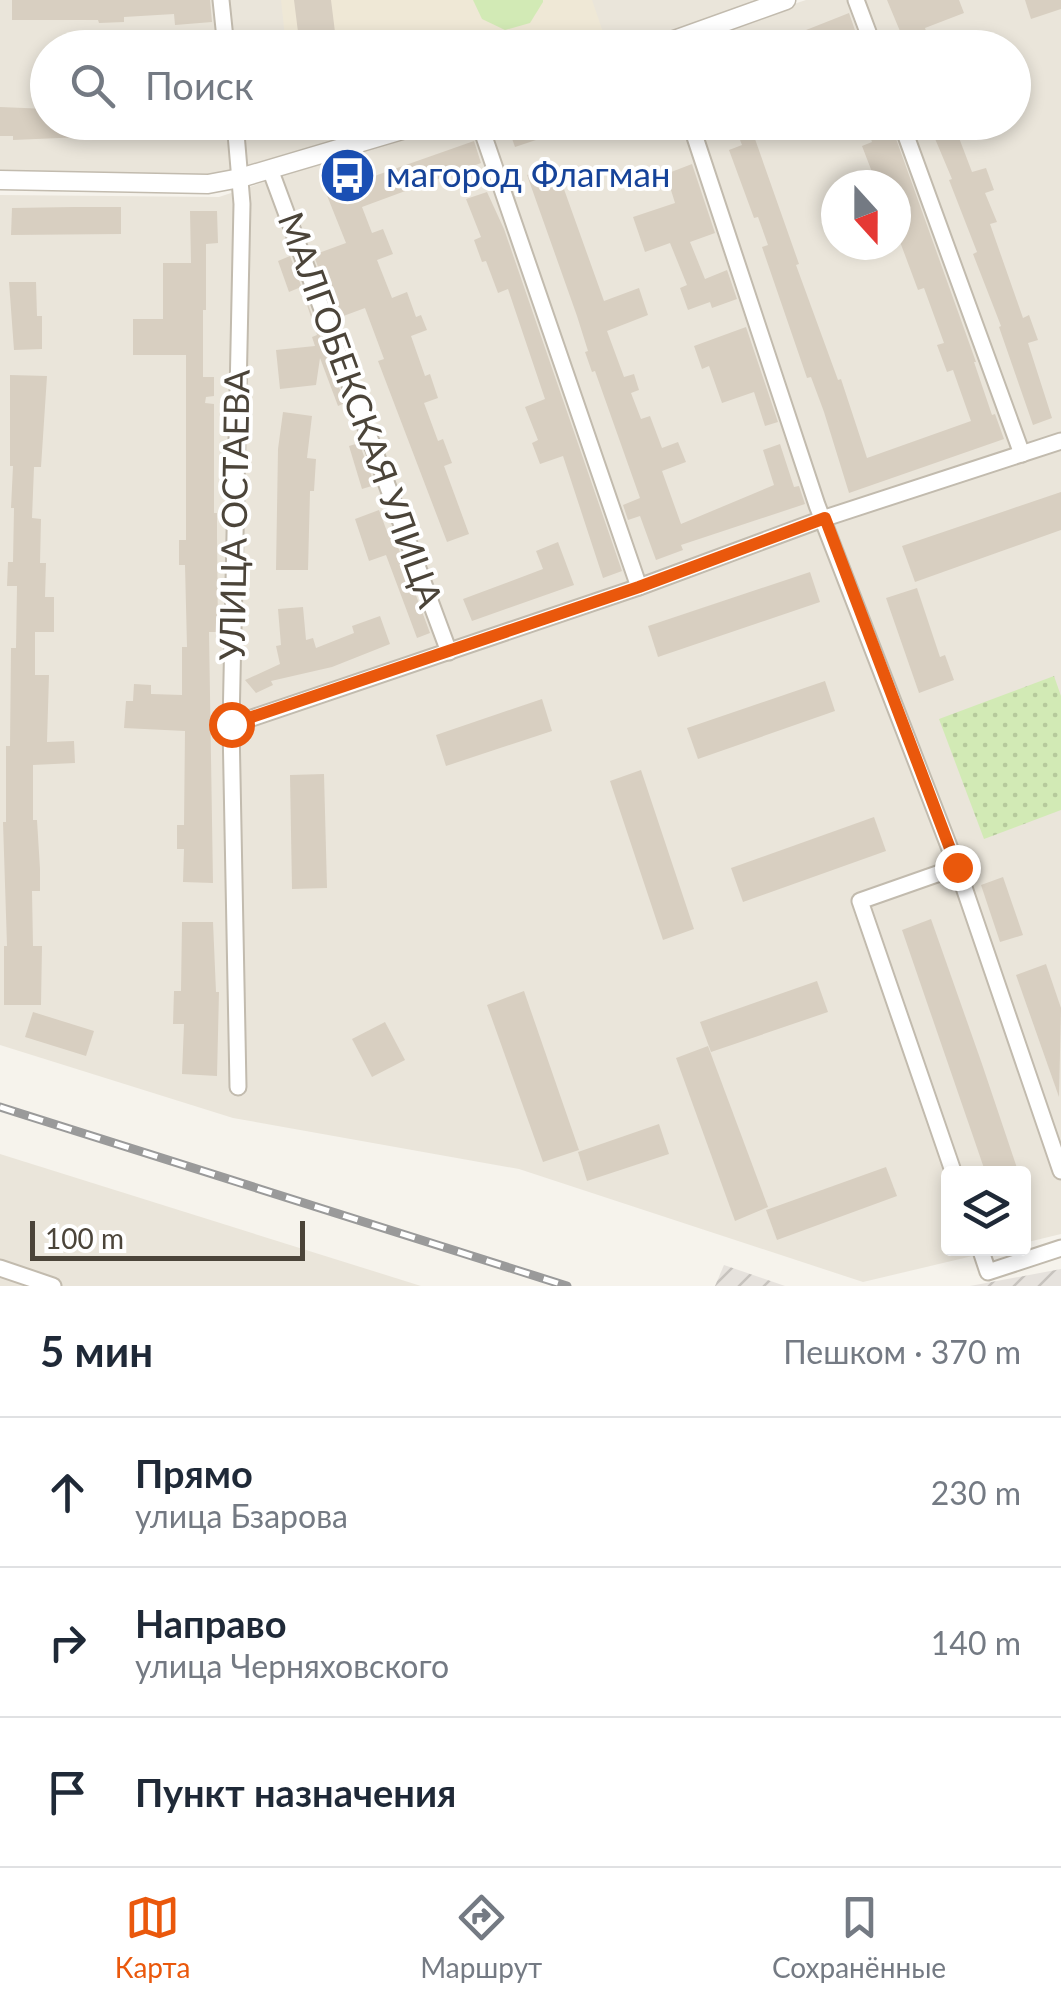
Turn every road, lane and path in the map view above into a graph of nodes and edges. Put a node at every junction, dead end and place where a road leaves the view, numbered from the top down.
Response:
1 (221, 0) edge
2 (786, 0) edge
3 (856, 0) edge
4 (224, 30) edge
5 (704, 30) edge
6 (867, 30) edge
7 (236, 140) edge
8 (368, 140) edge
9 (486, 140) edge
10 (696, 140) edge
11 (908, 140) edge
12 (270, 169) junction
13 (240, 178) junction
14 (0, 180) edge
15 (1061, 440) edge
16 (1022, 454) junction
17 (825, 518) junction
18 (639, 587) junction
19 (449, 652) junction
20 (231, 724) junction
21 (957, 867) junction
22 (238, 1087) dead end
23 (951, 1166) edge
24 (1061, 1171) edge
25 (1061, 1248) edge
26 (983, 1256) edge
27 (0, 1268) edge
28 (53, 1286) edge

1 - 4 street
2 - 5 street
3 - 6 street
7 - 13 street, УЛИЦА ОСТАЕВА
8 - 12 street
9 - 18 street
10 - 17 street
11 - 16 street
12 - 13 street
12 - 19 street, МАЛГОБЕКСКАЯ УЛИЦА
13 - 14 street
13 - 20 street, УЛИЦА ОСТАЕВА
15 - 16 street
16 - 17 street
17 - 18 street
17 - 21 street
18 - 19 street
19 - 20 street
20 - 22 street, УЛИЦА ОСТАЕВА
21 - 23 street
21 - 24 street
25 - 26 street
27 - 28 street

